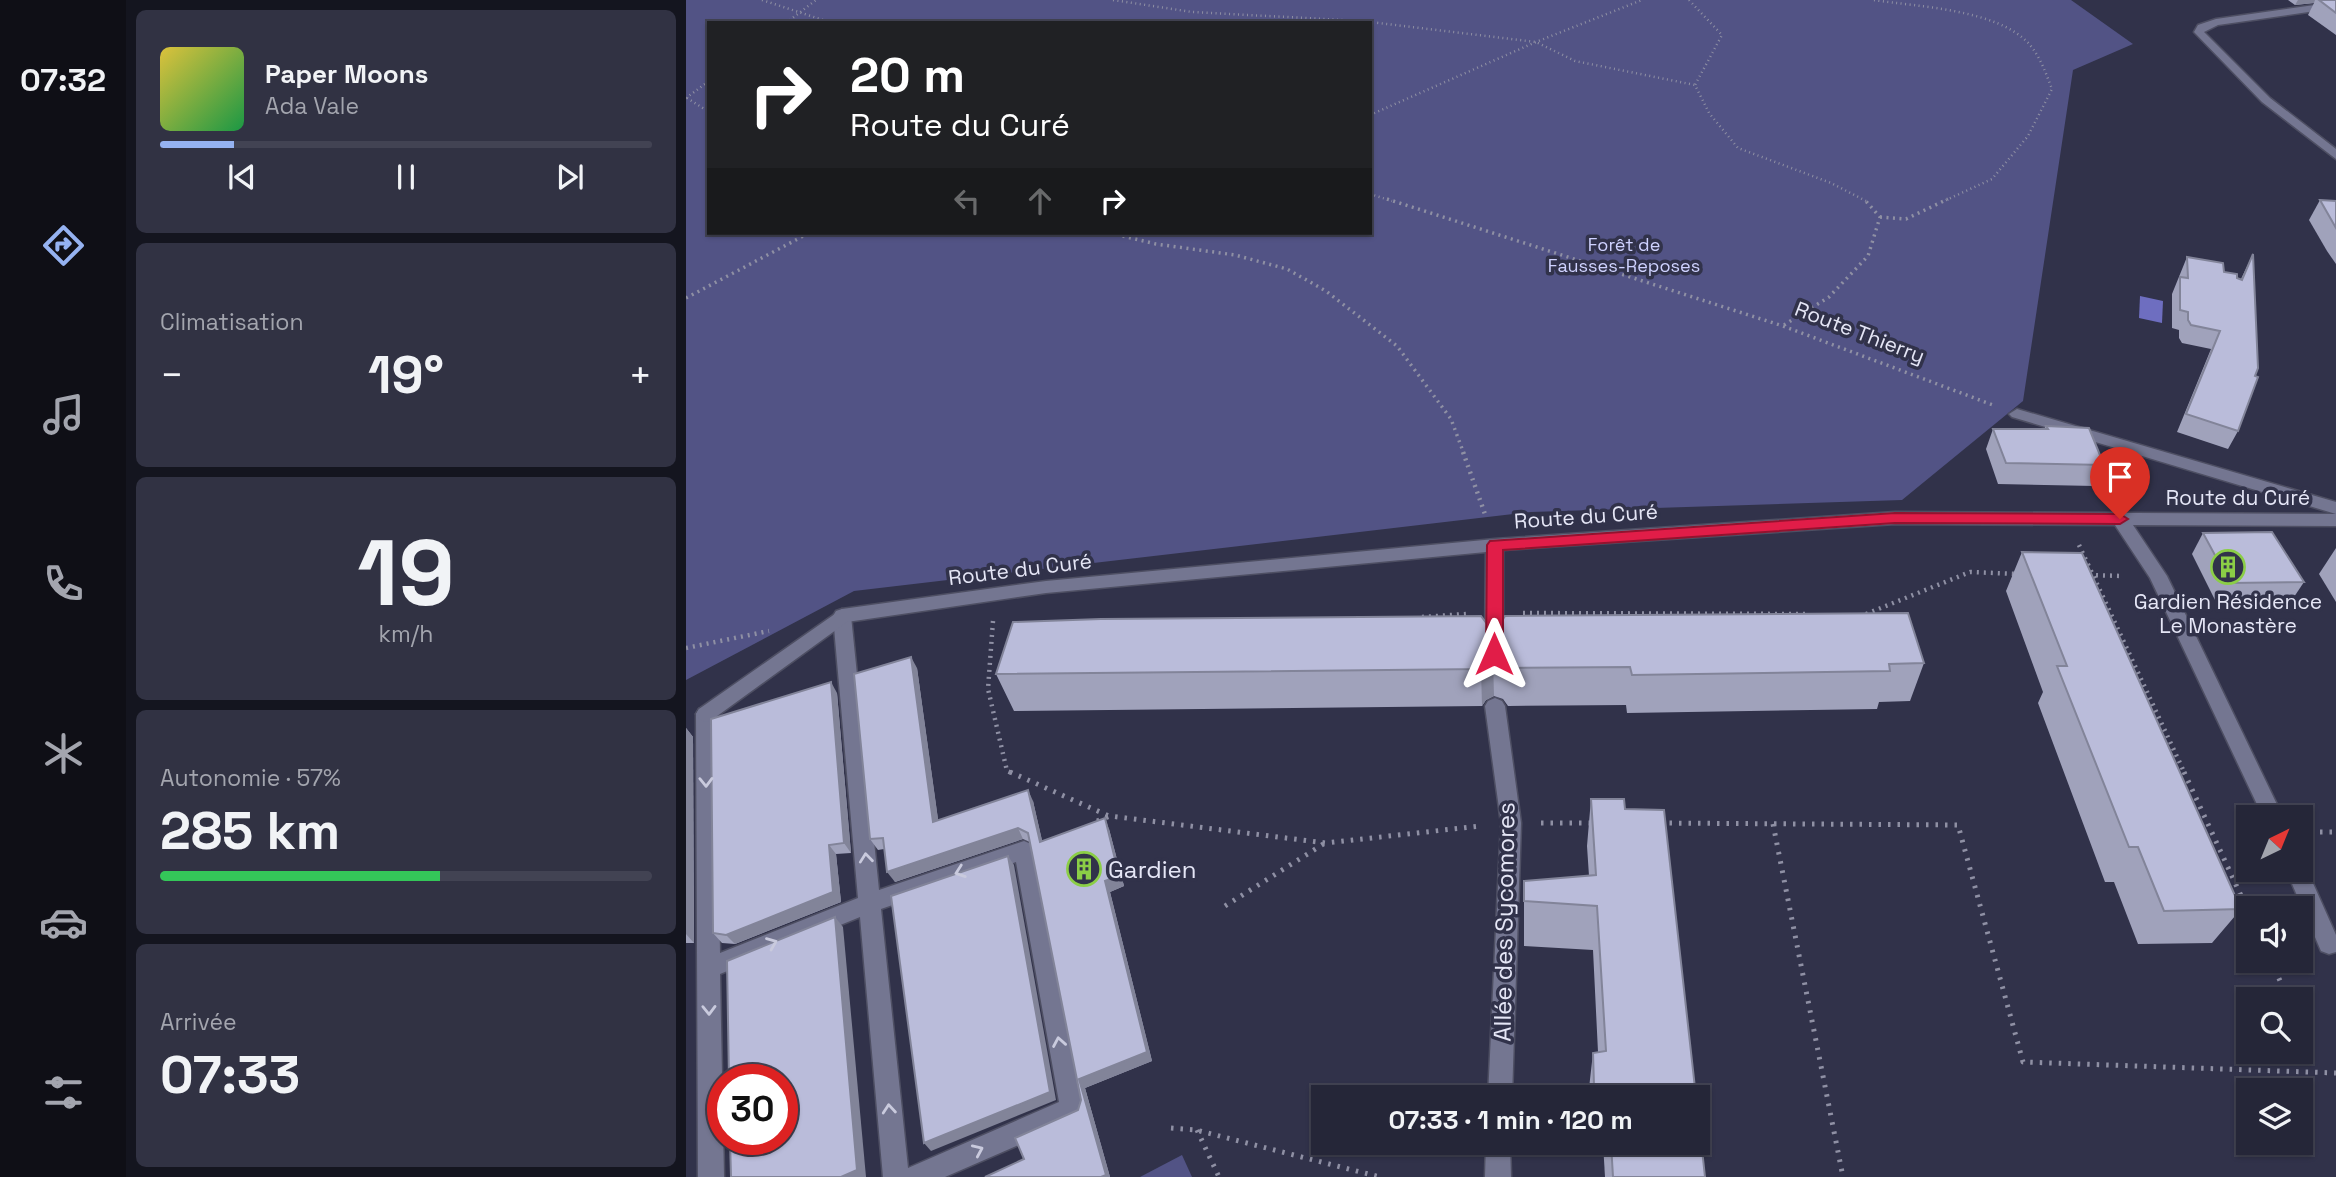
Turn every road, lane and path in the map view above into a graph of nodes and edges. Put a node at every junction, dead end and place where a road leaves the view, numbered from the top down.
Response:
1 (762, 0) edge
2 (816, 0) edge
3 (1112, 0) edge
4 (1642, 0) edge
5 (1689, 0) edge
6 (1874, 0) edge
7 (2336, 5) edge
8 (800, 13) junction
9 (789, 21) edge
10 (826, 21) edge
11 (1362, 21) edge
12 (1372, 22) edge
13 (1536, 43) junction
14 (707, 82) edge
15 (1695, 85) junction
16 (686, 97) edge
17 (707, 111) edge
18 (1372, 114) edge
19 (2336, 155) edge
20 (1372, 195) edge
21 (1880, 217) junction
22 (806, 235) edge
23 (1118, 235) edge
24 (686, 298) edge
25 (1783, 326) junction
26 (2017, 414) joint
27 (2336, 508) edge
28 (2067, 519) junction
29 (2120, 519) junction
30 (2336, 520) edge
31 (1495, 545) junction
32 (2025, 574) edge
33 (2080, 575) edge
34 (2093, 576) junction
35 (2158, 576) junction
36 (995, 595) junction
37 (1494, 613) junction
38 (1812, 614) edge
39 (1854, 614) edge
40 (842, 616) junction
41 (1411, 617) edge
42 (775, 630) dead end
43 (686, 648) edge
44 (1494, 654) edge
45 (1495, 706) dead end
46 (2267, 805) edge
47 (1110, 816) junction
48 (1511, 823) junction
49 (1594, 823) edge
50 (1649, 823) edge
51 (1773, 824) junction
52 (1086, 826) edge
53 (2314, 832) edge
54 (2336, 832) edge
55 (1326, 843) junction
56 (2302, 882) edge
57 (2241, 896) edge
58 (870, 903) junction
59 (1225, 906) dead end
60 (2329, 944) dead end
61 (708, 968) junction
62 (2276, 973) edge
63 (2281, 983) dead end
64 (2336, 1073) edge
65 (1500, 1085) edge
66 (1171, 1128) dead end
67 (1196, 1130) junction
68 (1498, 1155) edge
69 (711, 1177) edge
70 (896, 1177) edge
71 (916, 1177) edge
72 (1219, 1177) edge
73 (1380, 1177) edge
74 (1498, 1177) edge
75 (1843, 1177) edge

1 - 8 path
2 - 8 path
3 - 11 path
4 - 13 path
5 - 15 path
6 - 21 path
7 - 19 street
8 - 9 path
8 - 10 path
12 - 13 path
13 - 15 path
13 - 18 path
14 - 16 path
15 - 21 path
16 - 17 path
20 - 25 path, Route Thierry
21 - 25 path
22 - 24 path
23 - 31 path
25 - 26 path, Route Thierry
26 - 27 street
28 - 29 street, Route du Curé
28 - 31 street, Route du Curé
28 - 34 path
29 - 30 street, Route du Curé
29 - 35 street
31 - 36 street, Route du Curé
31 - 37 street
32 - 39 path
33 - 34 path
34 - 35 path
34 - 57 path
35 - 46 street
36 - 40 street, Route du Curé
36 - 47 path
37 - 38 path
37 - 41 path
37 - 44 street
58 -> 40 street
40 -> 61 street, Route du Curé
42 - 43 path
45 - 48 street, Allée des Sycomores
47 - 52 path
47 - 55 path
48 - 49 path
48 - 55 path
48 - 65 street, Allée des Sycomores
50 - 51 path
51 - 64 path
51 - 75 path
53 - 54 path
55 - 59 path
56 - 60 street
61 -> 58 street
70 -> 58 street
71 -> 58 street
61 -> 69 street
62 - 63 path
66 - 67 path
67 - 72 path
67 - 73 path
68 - 74 street

